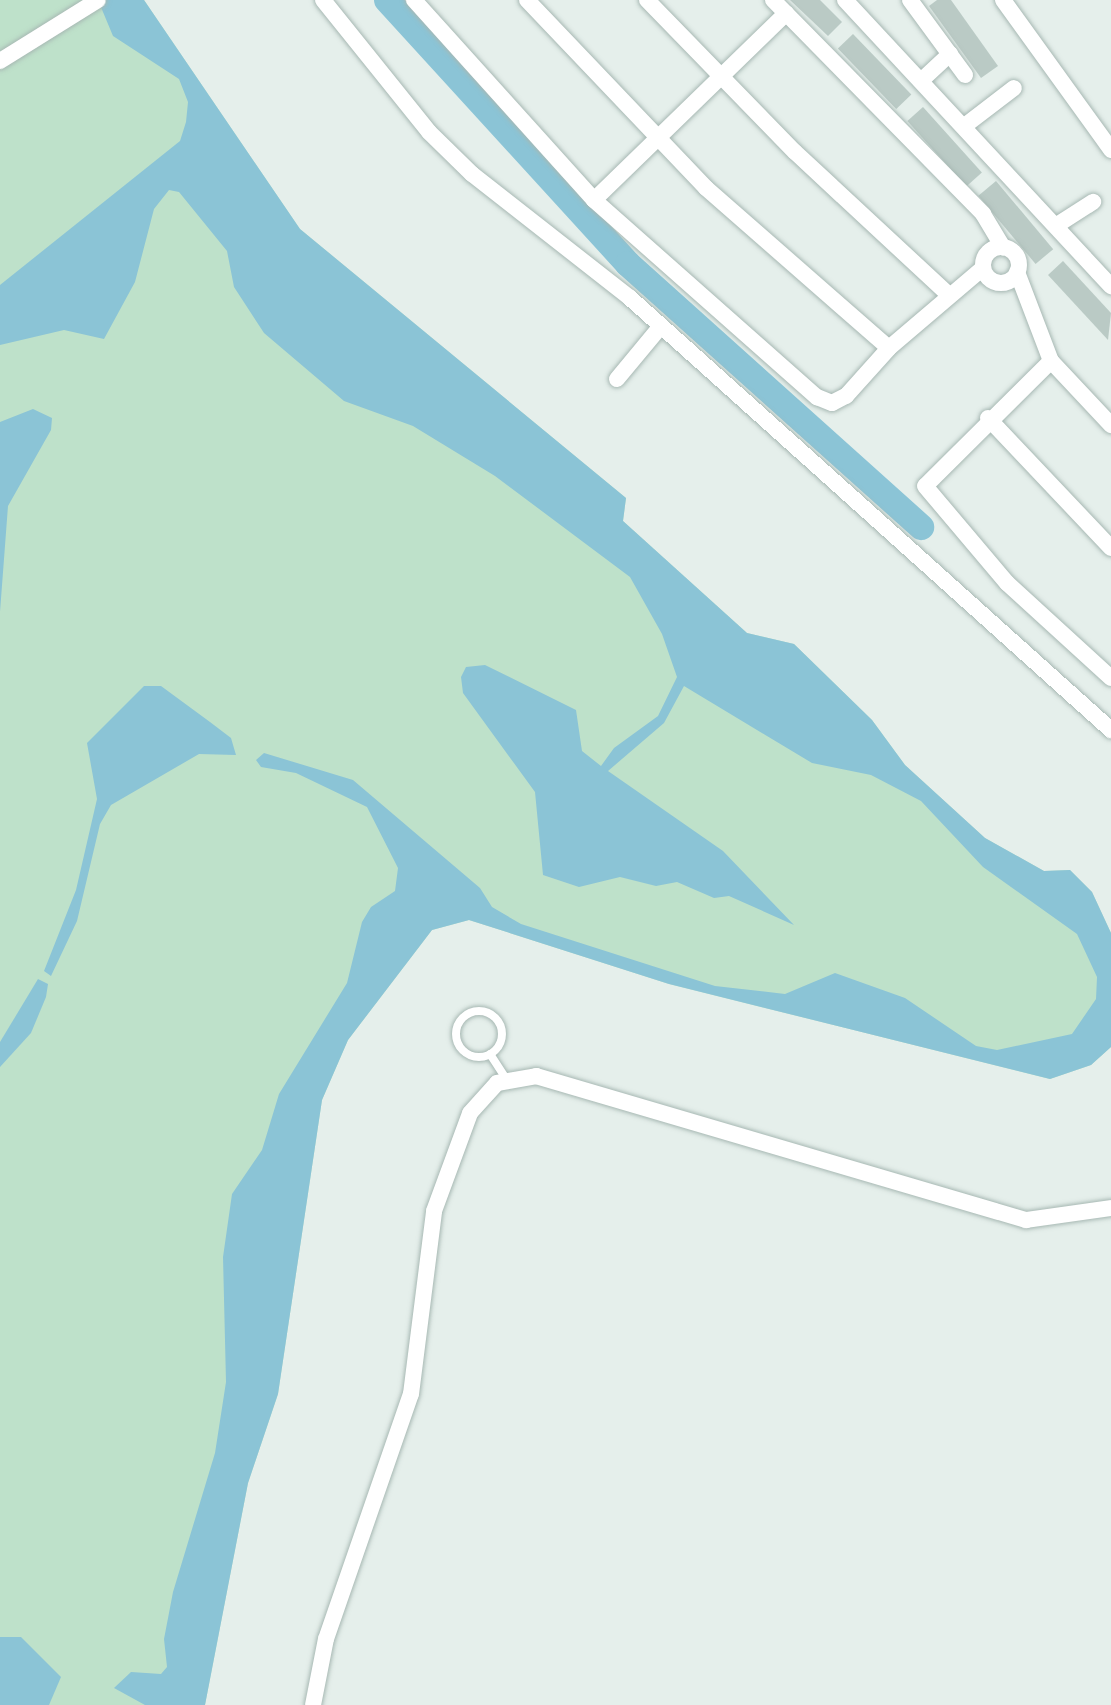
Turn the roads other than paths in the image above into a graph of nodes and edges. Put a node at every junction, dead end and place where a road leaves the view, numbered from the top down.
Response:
1 (323, 0) edge
2 (414, 0) edge
3 (527, 0) edge
4 (647, 0) edge
5 (773, 0) edge
6 (845, 0) edge
7 (910, 0) edge
8 (1003, 0) edge
9 (92, 4) edge
10 (786, 13) junction
11 (950, 54) junction
12 (0, 61) edge
13 (965, 75) dead end
14 (721, 76) junction
15 (923, 79) junction
16 (1014, 88) dead end
17 (967, 124) junction
18 (657, 137) junction
19 (1111, 150) edge
20 (594, 200) junction
21 (1093, 202) dead end
22 (1057, 225) junction
23 (1003, 247) junction
24 (983, 268) junction
25 (1017, 272) junction
26 (1111, 286) edge
27 (949, 295) junction
28 (661, 326) junction
29 (889, 348) junction
30 (1051, 361) junction
31 (617, 379) dead end
32 (988, 418) junction
33 (1111, 425) edge
34 (1111, 548) edge
35 (1111, 678) edge
36 (1111, 730) edge
37 (490, 1054) junction
38 (506, 1079) junction
39 (1111, 1208) edge
40 (313, 1705) edge

1 - 28 street
2 - 20 street
3 - 18 street
4 - 14 street
5 - 10 street
6 - 15 street
7 - 11 street
8 - 19 street
9 - 12 street
10 - 14 street
10 - 23 street
11 - 13 street
11 - 15 street
14 - 18 street
14 - 27 street
15 - 17 street
16 - 17 street
17 - 22 street
18 - 20 street
18 - 29 street
20 - 29 street
21 - 22 street
22 - 26 street
23 - 24 street
23 - 25 street
24 - 25 street
24 - 27 street
25 - 30 street
27 - 29 street
28 - 31 street
28 - 36 street
30 - 32 street
30 - 33 street
32 - 34 street
32 - 35 street
37 - 37 lane
37 - 38 lane
38 - 39 street
38 - 40 street

